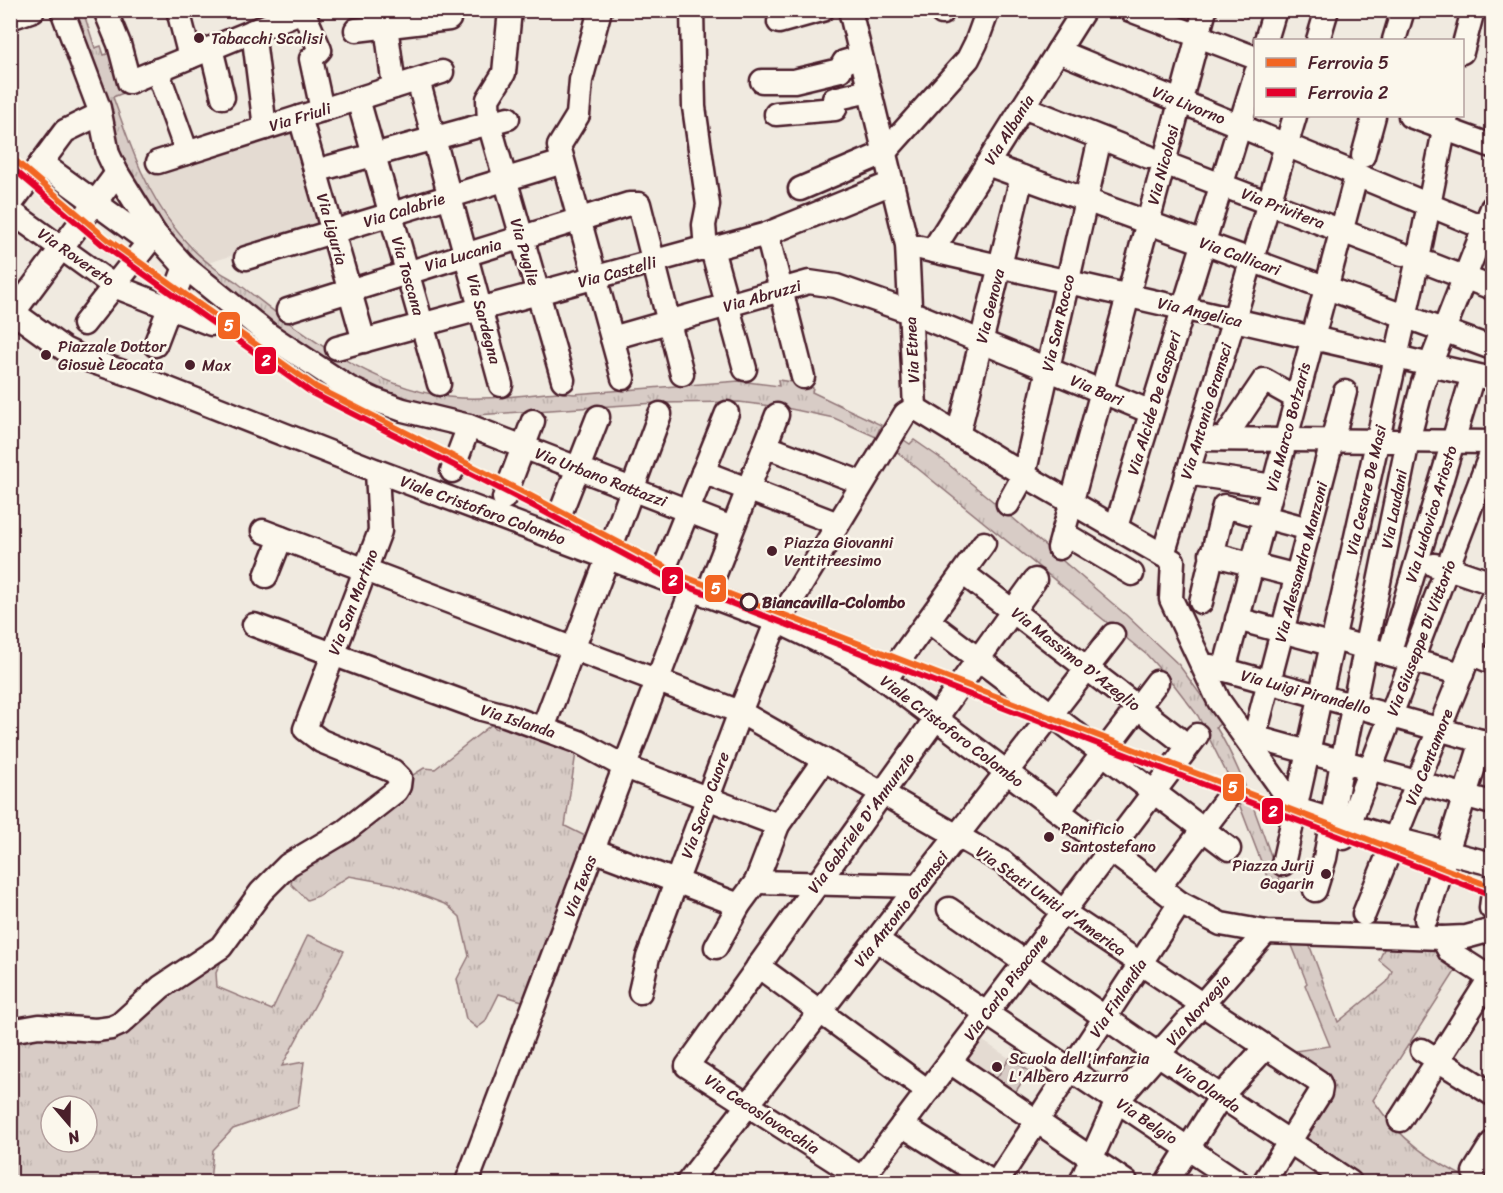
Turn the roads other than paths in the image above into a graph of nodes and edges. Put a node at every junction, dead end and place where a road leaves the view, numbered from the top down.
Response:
1 (62, 10) edge
2 (105, 10) edge
3 (178, 10) edge
4 (510, 10) edge
5 (600, 10) edge
6 (692, 10) edge
7 (822, 10) edge
8 (850, 10) edge
9 (988, 10) edge
10 (1084, 10) edge
11 (1130, 10) edge
12 (1205, 10) edge
13 (1275, 10) edge
14 (1327, 10) edge
15 (1403, 10) edge
16 (1473, 10) edge
17 (300, 12) edge
18 (385, 19) edge
19 (449, 19) dead end
20 (780, 22) dead end
21 (356, 30) dead end
22 (253, 31) junction
23 (1198, 36) junction
24 (1266, 39) edge
25 (1318, 39) edge
26 (1394, 39) edge
27 (1464, 44) edge
28 (211, 48) junction
29 (1058, 51) junction
30 (190, 57) junction
31 (861, 57) junction
32 (1254, 57) edge
33 (157, 70) junction
34 (442, 72) dead end
35 (418, 80) junction
36 (1254, 80) edge
37 (762, 81) dead end
38 (394, 87) junction
39 (869, 91) junction
40 (223, 97) dead end
41 (358, 99) junction
42 (1180, 101) junction
43 (1023, 107) junction
44 (322, 110) junction
45 (100, 114) junction
46 (776, 114) dead end
47 (300, 117) junction
48 (1295, 117) edge
49 (1374, 117) edge
50 (1416, 117) edge
51 (498, 121) junction
52 (1446, 122) edge
53 (1240, 126) junction
54 (265, 128) junction
55 (434, 138) junction
56 (1100, 138) junction
57 (1286, 145) junction
58 (1492, 146) edge
59 (186, 153) junction
60 (884, 153) junction
61 (374, 155) junction
62 (1156, 160) junction
63 (158, 162) dead end
64 (562, 162) junction
65 (41, 163) junction
66 (987, 164) junction
67 (315, 171) junction
68 (1357, 172) junction
69 (117, 173) junction
70 (1022, 177) junction
71 (505, 180) junction
72 (892, 183) junction
73 (1221, 185) junction
74 (800, 189) dead end
75 (450, 196) junction
76 (1086, 200) junction
77 (96, 203) junction
78 (1269, 203) junction
79 (10, 205) edge
80 (1429, 205) junction
81 (10, 213) edge
82 (390, 214) junction
83 (579, 220) junction
84 (1148, 222) junction
85 (1490, 222) edge
86 (1342, 231) junction
87 (333, 232) junction
88 (767, 234) junction
89 (152, 238) junction
90 (521, 238) junction
91 (1204, 243) junction
92 (907, 246) junction
93 (62, 248) junction
94 (709, 249) junction
95 (933, 250) junction
96 (1402, 254) dead end
97 (466, 255) junction
98 (246, 258) dead end
99 (1251, 260) junction
100 (654, 261) junction
101 (1430, 264) dead end
102 (1000, 266) junction
103 (185, 267) junction
104 (407, 273) junction
105 (595, 278) junction
106 (1465, 278) junction
107 (1068, 282) junction
108 (114, 286) junction
109 (1326, 287) junction
110 (1492, 288) edge
111 (349, 290) junction
112 (781, 290) junction
113 (1129, 290) junction
114 (537, 293) junction
115 (728, 305) junction
116 (170, 308) junction
117 (481, 309) junction
118 (1183, 309) junction
119 (288, 310) dead end
120 (12, 311) edge
121 (910, 312) junction
122 (1405, 316) junction
123 (1233, 320) junction
124 (669, 322) junction
125 (84, 324) dead end
126 (211, 324) dead end
127 (422, 325) junction
128 (1444, 330) junction
129 (612, 338) junction
130 (1312, 338) junction
131 (364, 341) junction
132 (981, 342) junction
133 (155, 345) dead end
134 (337, 348) dead end
135 (1492, 348) edge
136 (1396, 357) junction
137 (1431, 365) junction
138 (745, 369) dead end
139 (1048, 369) junction
140 (682, 374) dead end
141 (803, 377) dead end
142 (1483, 377) edge
143 (623, 378) dead end
144 (563, 380) dead end
145 (439, 384) dead end
146 (501, 385) dead end
147 (1102, 392) junction
148 (1345, 392) dead end
149 (1296, 398) junction
150 (915, 408) junction
151 (1151, 412) junction
152 (727, 413) dead end
153 (660, 414) dead end
154 (777, 415) dead end
155 (598, 417) dead end
156 (533, 421) dead end
157 (469, 426) junction
158 (958, 435) junction
159 (1197, 439) junction
160 (1224, 439) junction
161 (1285, 440) junction
162 (1333, 440) junction
163 (1377, 441) junction
164 (1408, 441) junction
165 (1453, 441) junction
166 (1492, 442) edge
167 (765, 446) junction
168 (524, 447) junction
169 (1492, 452) edge
170 (578, 468) junction
171 (377, 471) junction
172 (452, 471) dead end
173 (703, 472) junction
174 (1187, 473) junction
175 (1024, 475) junction
176 (862, 483) junction
177 (1273, 486) junction
178 (632, 489) junction
179 (748, 489) junction
180 (1486, 489) edge
181 (504, 498) dead end
182 (1072, 503) junction
183 (1008, 504) dead end
184 (688, 511) junction
185 (560, 514) dead end
186 (1264, 517) junction
187 (838, 524) junction
188 (1116, 527) junction
189 (732, 528) junction
190 (1309, 529) junction
191 (984, 543) dead end
192 (612, 546) junction
193 (1211, 554) junction
194 (1163, 555) junction
195 (1384, 557) junction
196 (667, 562) dead end
197 (1417, 562) junction
198 (1252, 564) junction
199 (1448, 568) junction
200 (366, 570) junction
201 (963, 573) junction
202 (1132, 574) dead end
203 (266, 576) dead end
204 (1297, 576) junction
205 (713, 579) dead end
206 (1035, 580) dead end
207 (1492, 583) edge
208 (692, 589) junction
209 (1492, 598) edge
210 (1201, 603) dead end
211 (1012, 610) junction
212 (1237, 619) junction
213 (928, 621) junction
214 (779, 622) junction
215 (254, 625) dead end
216 (1282, 632) junction
217 (1113, 635) dead end
218 (1332, 642) junction
219 (1366, 647) junction
220 (573, 649) junction
221 (1470, 653) junction
222 (334, 654) junction
223 (1389, 654) junction
224 (977, 659) junction
225 (1412, 661) junction
226 (1492, 662) edge
227 (1200, 663) junction
228 (1088, 668) junction
229 (1224, 670) junction
230 (1462, 674) junction
231 (885, 680) junction
232 (657, 681) junction
233 (1157, 682) dead end
234 (1269, 682) junction
235 (1321, 696) junction
236 (1354, 706) junction
237 (1139, 707) junction
238 (740, 712) junction
239 (1051, 715) junction
240 (1391, 716) junction
241 (935, 718) junction
242 (543, 728) junction
243 (1440, 729) junction
244 (1193, 740) joint
245 (1487, 743) edge
246 (1307, 752) junction
247 (1103, 754) junction
248 (824, 760) junction
249 (1342, 762) junction
250 (624, 766) junction
251 (1371, 770) junction
252 (1007, 772) junction
253 (1418, 783) junction
254 (1153, 792) junction
255 (881, 793) junction
256 (1230, 794) dead end
257 (1465, 796) junction
258 (708, 798) junction
259 (1492, 803) edge
260 (1296, 809) junction
261 (1059, 811) junction
262 (1340, 822) junction
263 (778, 825) junction
264 (1202, 829) junction
265 (957, 836) junction
266 (1395, 839) junction
267 (1228, 849) dead end
268 (593, 850) junction
269 (1110, 850) junction
270 (1447, 852) junction
271 (1283, 864) dead end
272 (1492, 864) edge
273 (676, 882) junction
274 (756, 882) junction
275 (817, 883) junction
276 (919, 886) junction
277 (1159, 887) junction
278 (1180, 903) junction
279 (739, 905) junction
280 (949, 909) dead end
281 (1063, 912) junction
282 (1492, 912) edge
283 (1364, 914) dead end
284 (1426, 919) dead end
285 (1266, 932) junction
286 (1442, 938) junction
287 (877, 939) junction
288 (716, 947) dead end
289 (1025, 963) junction
290 (1140, 964) junction
291 (759, 966) junction
292 (1491, 978) edge
293 (640, 992) dead end
294 (1202, 1005) junction
295 (821, 1012) junction
296 (987, 1013) junction
297 (1105, 1018) junction
298 (10, 1031) edge
299 (1266, 1047) junction
300 (1159, 1055) junction
301 (1430, 1055) junction
302 (950, 1062) junction
303 (687, 1066) joint
304 (1071, 1070) junction
305 (928, 1091) junction
306 (1492, 1094) edge
307 (1221, 1096) junction
308 (1118, 1101) junction
309 (748, 1105) junction
310 (1400, 1120) dead end
311 (1037, 1121) junction
312 (902, 1125) junction
313 (1289, 1142) junction
314 (1492, 1143) edge
315 (1188, 1149) junction
316 (1092, 1159) junction
317 (1474, 1172) dead end
318 (863, 1181) edge
319 (467, 1182) edge
320 (688, 1182) edge
321 (992, 1182) edge
322 (997, 1182) edge
323 (1081, 1182) edge
324 (1126, 1182) edge
325 (1167, 1182) edge
326 (1238, 1182) edge
327 (1264, 1182) edge
328 (1350, 1182) edge

1 - 45 street
2 - 33 street
3 - 30 street
4 - 51 street, Via Puglie
5 - 64 street
6 - 94 street
7 - 20 street
8 - 31 street, Via Etnea
9 - 60 street
10 - 29 street, Via Albania
11 - 23 street
12 - 23 street, Via Nicolosi
13 - 24 street
14 - 25 street
15 - 26 street
16 - 27 street
17 - 22 street
17 - 44 street
18 - 19 street
18 - 21 street
18 - 38 street
22 - 28 street
22 - 54 street
23 - 32 street
23 - 42 street, Via Nicolosi
28 - 30 street
28 - 40 street
29 - 42 street, Via Livorno
29 - 43 street, Via Albania
30 - 33 street
31 - 37 street
31 - 39 street, Via Etnea
33 - 59 street
34 - 35 street, Via Friuli
35 - 38 street, Via Friuli
35 - 55 street, Via Sardegna
36 - 53 street, Via Alcide De Gasperi
38 - 41 street, Via Friuli
39 - 46 street
39 - 60 street, Via Etnea
41 - 44 street, Via Friuli
41 - 61 street, Via Toscana
42 - 53 street, Via Livorno
42 - 62 street, Via Nicolosi
43 - 56 street, Via Privitera
43 - 66 street, Via Albania
44 - 47 street, Via Friuli
45 - 65 street
45 - 69 street
47 - 54 street, Via Friuli
47 - 67 street, Via Liguria
48 - 57 street, Via Antonio Gramsci
49 - 68 street, Via Marco Botzaris
50 - 52 street
51 - 55 street
51 - 71 street, Via Puglie
52 - 58 street
52 - 80 street, Via Cesare De Masi
53 - 57 street, Via Livorno
53 - 73 street, Via Alcide De Gasperi
54 - 59 street, Via Friuli
55 - 61 street
55 - 75 street, Via Sardegna
56 - 62 street, Via Privitera
56 - 76 street, Via San Rocco
57 - 68 street, Via Livorno
57 - 78 street, Via Antonio Gramsci
59 - 63 street, Via Friuli
60 - 72 street, Via Etnea
60 - 74 street
61 - 67 street
61 - 82 street, Via Toscana
62 - 73 street, Via Privitera
62 - 84 street, Via Nicolosi
64 - 71 street, Via Calabrie
64 - 83 street
65 - 77 street
65 - 79 street
66 - 70 street, Via Callicari
66 - 95 street, Via Albania
67 - 87 street, Via Liguria
68 - 80 street, Via Livorno
68 - 86 street, Via Marco Botzaris
69 - 77 street
69 - 89 street
70 - 76 street, Via Callicari
70 - 102 street, Via Genova
71 - 75 street, Via Calabrie
71 - 90 street, Via Puglie
72 - 88 street, Via Castelli
72 - 92 street, Via Etnea
73 - 78 street, Via Privitera
73 - 91 street, Via Alcide De Gasperi
75 - 82 street, Via Calabrie
75 - 97 street, Via Sardegna
76 - 84 street, Via Callicari
76 - 107 street, Via San Rocco
77 - 89 street
77 - 93 street
78 - 86 street, Via Privitera
78 - 99 street, Via Antonio Gramsci
80 - 85 street, Via Livorno
80 - 122 street, Via Cesare De Masi
81 - 93 street, Via Rovereto
82 - 87 street, Via Calabrie
82 - 104 street, Via Toscana
83 - 90 street, Via Lucania
83 - 100 street, Via Lucania
83 - 105 street
84 - 91 street, Via Callicari
84 - 113 street, Via Nicolosi
85 - 106 street, Via Laudani
86 - 96 street, Via Privitera
86 - 109 street, Via Marco Botzaris
87 - 98 street, Via Calabrie
87 - 111 street, Via Liguria
88 - 94 street, Via Castelli
88 - 112 street
89 - 103 street, Via Urbano Rattazzi
89 - 108 street
90 - 97 street, Via Lucania
90 - 114 street, Via Puglie
91 - 99 street, Via Callicari
91 - 118 street, Via Alcide De Gasperi
92 - 95 street, Via Angelica
92 - 121 street, Via Etnea
93 - 108 street, Via Rovereto
93 - 120 street
94 - 100 street, Via Castelli
94 - 115 street
95 - 102 street, Via Angelica
97 - 104 street, Via Lucania
97 - 117 street, Via Sardegna
99 - 109 street, Via Callicari
99 - 123 street, Via Antonio Gramsci
100 - 105 street, Via Castelli
100 - 124 street
101 - 106 street
102 - 107 street, Via Angelica
102 - 132 street, Via Genova
103 - 116 street
103 - 157 street, Via Urbano Rattazzi
104 - 111 street, Via Lucania
104 - 127 street, Via Toscana
105 - 114 street, Via Castelli
105 - 129 street
106 - 110 street
106 - 128 street, Via Laudani
107 - 113 street, Via Angelica
107 - 139 street, Via San Rocco
108 - 116 street, Via Rovereto
108 - 125 street
109 - 122 street, Via Callicari
109 - 130 street, Via Marco Botzaris
111 - 119 street, Via Lucania
111 - 131 street, Via Liguria
112 - 115 street, Via Abruzzi
112 - 121 street, Via Abruzzi
112 - 141 street
113 - 118 street, Via Angelica
113 - 147 street, Via Nicolosi
114 - 117 street, Via Castelli
114 - 144 street, Via Puglie
115 - 124 street, Via Abruzzi
115 - 138 street
116 - 126 street, Via Rovereto
116 - 133 street
117 - 127 street, Via Castelli
117 - 146 street, Via Sardegna
118 - 123 street, Via Angelica
118 - 151 street, Via Alcide De Gasperi
120 - 171 street, Viale Cristoforo Colombo
121 - 132 street, Via Bari
121 - 150 street, Via Etnea
122 - 128 street, Via Callicari
122 - 136 street, Via Cesare De Masi
123 - 130 street, Via Angelica
123 - 159 street, Via Antonio Gramsci
124 - 129 street, Via Abruzzi
124 - 140 street
127 - 131 street, Via Castelli
127 - 145 street, Via Toscana
128 - 135 street, Via Callicari
128 - 137 street, Via Laudani
129 - 143 street
130 - 136 street, Via Angelica
130 - 149 street, Via Marco Botzaris
131 - 134 street, Via Castelli
132 - 139 street, Via Bari
132 - 158 street, Via Genova
136 - 137 street, Via Angelica
136 - 163 street, Via Cesare De Masi
137 - 142 street, Via Angelica
137 - 164 street, Via Laudani
139 - 147 street, Via Bari
139 - 175 street, Via San Rocco
142 - 165 street, Via Ludovico Ariosto
147 - 151 street, Via Bari
147 - 182 street, Via Nicolosi
148 - 162 street, Via Alessandro Manzoni
149 - 160 street
149 - 161 street, Via Marco Botzaris
150 - 158 street
150 - 176 street, Via Sacro Cuore
151 - 188 street, Via Alcide De Gasperi
152 - 173 street
153 - 178 street
154 - 167 street
155 - 170 street
156 - 168 street
157 - 168 street, Via Urbano Rattazzi
157 - 172 street
158 - 175 street
159 - 160 street
159 - 174 street, Via Antonio Gramsci
160 - 161 street
161 - 162 street
161 - 177 street, Via Marco Botzaris
162 - 163 street
162 - 190 street, Via Alessandro Manzoni
163 - 164 street
163 - 218 street, Via Cesare De Masi
164 - 165 street
164 - 195 street, Via Laudani
165 - 166 street
165 - 197 street, Via Ludovico Ariosto
167 - 176 street
167 - 179 street
168 - 170 street, Via Urbano Rattazzi
168 - 181 street
169 - 180 street, Via Giuseppe Di Vittorio
170 - 178 street, Via Urbano Rattazzi
170 - 185 street
171 - 192 street, Viale Cristoforo Colombo
171 - 200 street, Via San Martino
173 - 179 street
173 - 184 street
174 - 177 street
174 - 194 street, Via Antonio Gramsci
175 - 182 street
175 - 183 street, Via San Rocco
176 - 187 street, Via Sacro Cuore
177 - 186 street, Via Marco Botzaris
178 - 184 street, Via Urbano Rattazzi
178 - 192 street
179 - 187 street
179 - 189 street
180 - 199 street, Via Giuseppe Di Vittorio
182 - 188 street
182 - 202 street, Via Nicolosi
184 - 189 street, Via Urbano Rattazzi
184 - 196 street
186 - 190 street
186 - 193 street
186 - 198 street, Via Marco Botzaris
187 - 214 street, Via Sacro Cuore
188 - 194 street
189 - 205 street
190 - 204 street, Via Alessandro Manzoni
191 - 201 street
192 - 208 street, Viale Cristoforo Colombo
192 - 220 street
193 - 198 street
193 - 210 street
194 - 227 street
195 - 197 street
195 - 219 street, Via Laudani
197 - 199 street
197 - 223 street, Via Ludovico Ariosto
198 - 204 street
198 - 212 street, Via Marco Botzaris
199 - 207 street
199 - 225 street, Via Giuseppe Di Vittorio
200 - 203 street, Via Stati Uniti d'America
200 - 220 street, Via Stati Uniti d'America
200 - 222 street, Via San Martino
201 - 211 street, Via Massimo D'Azeglio
201 - 213 street
204 - 216 street, Via Alessandro Manzoni
206 - 211 street, Via Gabriele D'Annunzio
208 - 214 street, Viale Cristoforo Colombo
208 - 232 street, Via Texas
209 - 221 street, Via Centamore
211 - 224 street, Via Gabriele D'Annunzio
211 - 228 street, Via Massimo D'Azeglio
212 - 216 street
212 - 229 street, Via Marco Botzaris
213 - 224 street
213 - 231 street
214 - 231 street, Viale Cristoforo Colombo
214 - 238 street, Via Sacro Cuore
215 - 222 street, Via Islanda
216 - 218 street
216 - 234 street, Via Alessandro Manzoni
217 - 228 street, Via Antonio Gramsci
218 - 219 street
218 - 235 street, Via Cesare De Masi
219 - 223 street
219 - 236 street, Via Laudani
220 - 232 street, Via Stati Uniti d'America
220 - 242 street
221 - 226 street
221 - 230 street, Via Centamore
222 - 242 street, Via Islanda
222 - 298 street, Via San Martino
223 - 225 street
224 - 239 street
224 - 241 street, Via Gabriele D'Annunzio
225 - 230 street
225 - 240 street, Via Giuseppe Di Vittorio
227 - 229 street, Via Luigi Pirandello
227 - 260 street
228 - 237 street, Via Massimo D'Azeglio
228 - 239 street, Via Antonio Gramsci
229 - 234 street, Via Luigi Pirandello
230 - 243 street, Via Centamore
231 - 241 street, Viale Cristoforo Colombo
232 - 238 street, Via Stati Uniti d'America
232 - 250 street, Via Texas
233 - 237 street
234 - 235 street, Via Luigi Pirandello
234 - 246 street, Via Alessandro Manzoni
235 - 236 street, Via Luigi Pirandello
235 - 246 street, Via Cesare De Masi
236 - 240 street, Via Luigi Pirandello
236 - 249 street, Via Laudani
237 - 244 street, Via Massimo D'Azeglio
237 - 247 street
238 - 248 street, Via Stati Uniti d'America
238 - 258 street, Via Sacro Cuore
239 - 247 street
239 - 252 street, Via Antonio Gramsci
240 - 243 street, Via Luigi Pirandello
240 - 251 street, Via Giuseppe Di Vittorio
241 - 252 street, Viale Cristoforo Colombo
241 - 255 street, Via Gabriele D'Annunzio
242 - 250 street, Via Islanda
243 - 245 street, Via Luigi Pirandello
243 - 253 street, Via Centamore
244 - 254 street, Via Carlo Pisacane
245 - 257 street
246 - 249 street
246 - 260 street, Via Cesare De Masi
247 - 254 street
247 - 261 street
248 - 255 street, Via Stati Uniti d'America
248 - 263 street
249 - 251 street
249 - 262 street, Via Laudani
250 - 258 street, Via Islanda
250 - 268 street, Via Texas
251 - 253 street
251 - 262 street, Via Giuseppe Di Vittorio
252 - 261 street, Viale Cristoforo Colombo
252 - 265 street, Via Antonio Gramsci
253 - 257 street
253 - 266 street, Via Centamore
254 - 264 street
254 - 269 street, Via Carlo Pisacane
255 - 265 street, Via Stati Uniti d'America
255 - 275 street, Via Gabriele D'Annunzio
256 - 264 street
257 - 259 street
257 - 270 street
258 - 263 street, Via Islanda
258 - 273 street, Via Sacro Cuore
260 - 262 street
260 - 271 street, Via Cesare De Masi
261 - 269 street, Viale Cristoforo Colombo
262 - 266 street
263 - 274 street
264 - 267 street
264 - 277 street
265 - 276 street, Via Antonio Gramsci
265 - 281 street, Via Stati Uniti d'America
266 - 270 street
266 - 283 street, Via Centamore
268 - 273 street
268 - 319 street, Via Texas
269 - 277 street, Viale Cristoforo Colombo
269 - 281 street, Via Carlo Pisacane
270 - 272 street
270 - 284 street
273 - 279 street
273 - 293 street, Via Sacro Cuore
274 - 275 street
274 - 279 street
275 - 276 street
275 - 291 street, Via Gabriele D'Annunzio
276 - 287 street, Via Antonio Gramsci
277 - 278 street, Viale Cristoforo Colombo
278 - 285 street, Viale Cristoforo Colombo
278 - 290 street, Via Finlandia
279 - 288 street
280 - 289 street, Via Olanda
281 - 289 street, Via Carlo Pisacane
281 - 290 street, Via Stati Uniti d'America
282 - 286 street, Viale Cristoforo Colombo
285 - 286 street, Viale Cristoforo Colombo
285 - 294 street, Via Norvegia
286 - 292 street
287 - 295 street, Via Antonio Gramsci
287 - 296 street, Via Belgio
289 - 296 street, Via Carlo Pisacane
289 - 297 street, Via Olanda
290 - 294 street, Via Stati Uniti d'America
290 - 297 street, Via Finlandia
291 - 295 street
291 - 303 street, Via Gabriele D'Annunzio
292 - 301 street
294 - 299 street, Via Stati Uniti d'America
294 - 300 street, Via Norvegia
295 - 305 street
295 - 309 street, Via Antonio Gramsci
296 - 302 street, Via Carlo Pisacane
296 - 304 street, Via Belgio
297 - 300 street, Via Olanda
297 - 304 street, Via Finlandia
299 - 307 street
299 - 313 street, Via Stati Uniti d'America
300 - 307 street, Via Olanda
300 - 308 street, Via Norvegia
301 - 306 street
301 - 310 street
302 - 305 street, Via Carlo Pisacane
302 - 311 street
303 - 309 street, Via Cecoslovacchia
304 - 308 street, Via Belgio
304 - 311 street, Via Finlandia
305 - 312 street, Via Carlo Pisacane
307 - 313 street, Via Olanda
307 - 315 street
308 - 315 street, Via Belgio
308 - 316 street, Via Norvegia
309 - 318 street, Via Cecoslovacchia
309 - 320 street, Via Antonio Gramsci
311 - 316 street
311 - 322 street, Via Finlandia
312 - 318 street, Via Carlo Pisacane
312 - 321 street
313 - 327 street
313 - 328 street, Via Olanda
314 - 317 street
315 - 325 street
315 - 326 street, Via Belgio
316 - 323 street, Via Norvegia
316 - 324 street

